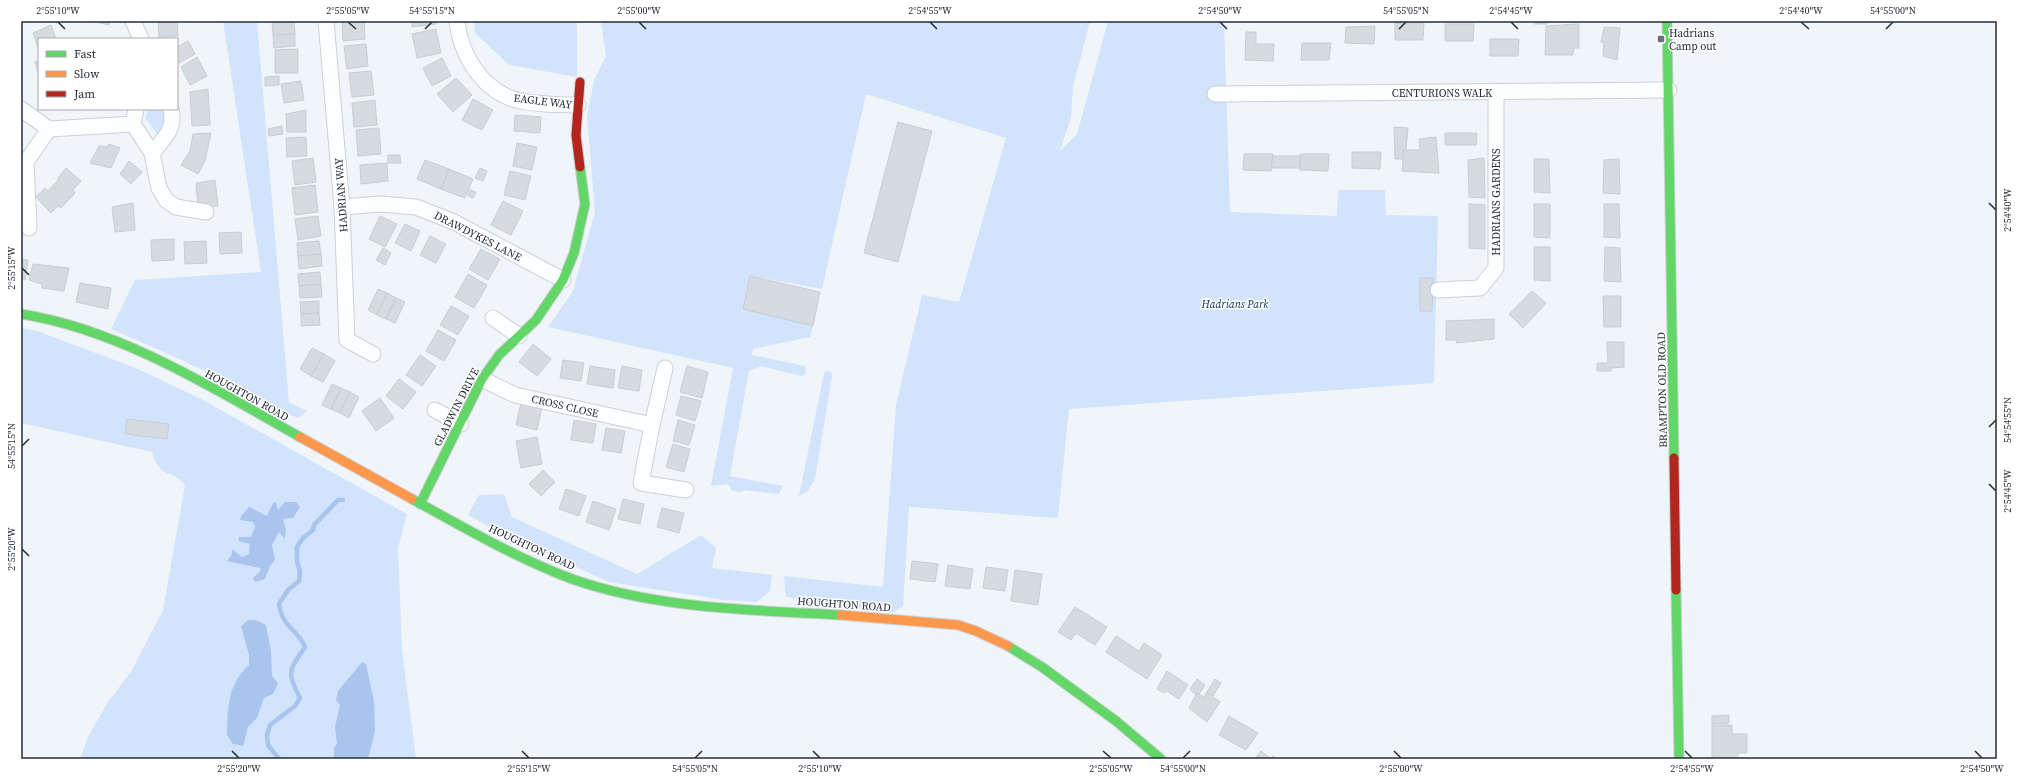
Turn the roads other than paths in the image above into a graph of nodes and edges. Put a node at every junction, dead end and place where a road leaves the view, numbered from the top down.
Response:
1 (133, 21) edge
2 (326, 21) edge
3 (457, 21) edge
4 (1667, 21) edge
5 (141, 38) edge
6 (580, 82) dead end
7 (1669, 90) junction
8 (1496, 92) junction
9 (1215, 94) dead end
10 (578, 105) junction
11 (21, 109) edge
12 (171, 110) edge
13 (134, 116) edge
14 (49, 129) junction
15 (152, 153) junction
16 (342, 207) junction
17 (206, 212) dead end
18 (29, 228) dead end
19 (563, 280) junction
20 (1438, 290) dead end
21 (21, 314) edge
22 (493, 318) dead end
23 (519, 336) junction
24 (373, 354) dead end
25 (665, 368) dead end
26 (482, 379) junction
27 (435, 410) dead end
28 (461, 424) junction
29 (652, 425) junction
30 (686, 490) dead end
31 (420, 504) junction
32 (1161, 759) edge
33 (1679, 759) edge

1 - 5 street
2 - 16 street, HADRIAN WAY
3 - 10 street, EAGLE WAY
4 - 7 street, BRAMPTON OLD ROAD
6 - 10 street, GLADWIN DRIVE
7 - 8 street, CENTURIONS WALK
7 - 33 street, BRAMPTON OLD ROAD
8 - 9 street, CENTURIONS WALK
8 - 20 street, HADRIANS GARDENS
10 - 19 street, GLADWIN DRIVE
11 - 14 street
12 - 15 street
13 - 14 street
13 - 15 street
14 - 18 street
15 - 17 street
16 - 19 street, DRAWDYKES LANE
16 - 24 street, HADRIAN WAY
19 - 23 street, GLADWIN DRIVE
21 - 31 street, HOUGHTON ROAD
22 - 23 street
23 - 26 street, GLADWIN DRIVE
25 - 29 street
26 - 28 street, GLADWIN DRIVE
26 - 29 street, CROSS CLOSE
27 - 28 street
28 - 31 street, GLADWIN DRIVE
29 - 30 street
31 - 32 street, HOUGHTON ROAD

